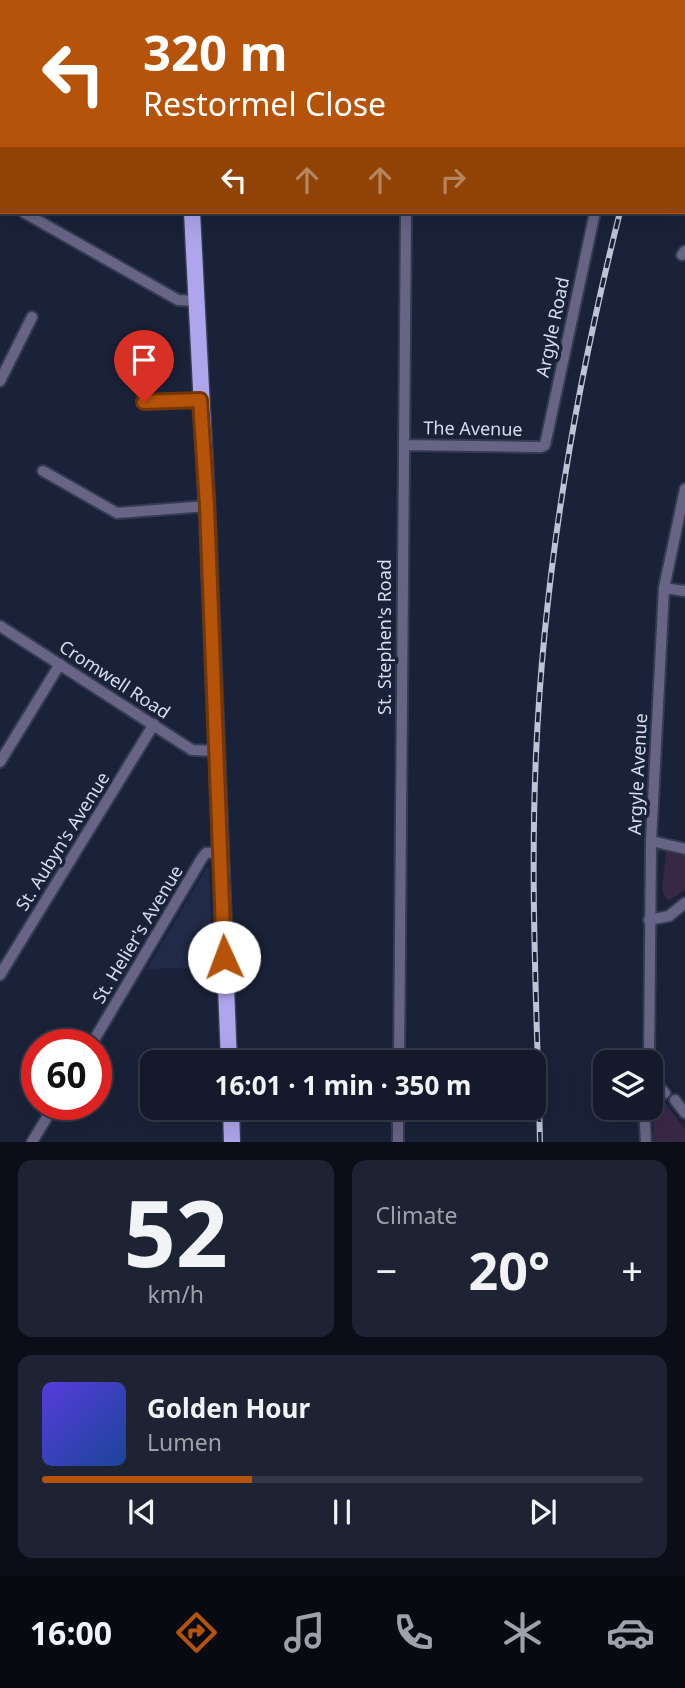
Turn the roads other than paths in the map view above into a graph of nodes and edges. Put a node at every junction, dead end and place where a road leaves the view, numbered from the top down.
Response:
1 (27, 214) edge
2 (192, 214) edge
3 (406, 214) edge
4 (595, 214) edge
5 (196, 301) junction
6 (32, 317) dead end
7 (0, 381) edge
8 (145, 386) dead end
9 (200, 400) junction
10 (404, 445) junction
11 (541, 447) joint
12 (43, 471) dead end
13 (685, 489) edge
14 (207, 506) junction
15 (664, 588) junction
16 (685, 591) edge
17 (0, 626) edge
18 (60, 664) junction
19 (154, 724) junction
20 (215, 751) junction
21 (0, 762) edge
22 (651, 841) junction
23 (685, 849) edge
24 (219, 852) junction
25 (685, 903) edge
26 (649, 920) junction
27 (0, 975) edge
28 (100, 1029) edge
29 (228, 1050) edge
30 (399, 1050) edge
31 (649, 1050) edge
32 (663, 1089) edge
33 (685, 1113) edge
34 (45, 1120) edge
35 (231, 1120) edge
36 (398, 1120) edge
37 (647, 1120) edge
38 (32, 1142) edge
39 (232, 1142) edge
40 (398, 1142) edge
41 (646, 1142) edge

1 - 5 street
2 - 5 main road
3 - 10 street, St. Stephen's Road
4 - 11 street, Argyle Road
5 - 9 main road
6 - 7 street
8 - 9 street
9 - 14 main road
10 - 11 street, The Avenue
10 - 30 street, St. Stephen's Road
12 - 14 street
13 - 15 street, Argyle Avenue
14 - 20 main road
15 - 16 street
15 - 22 street, Argyle Avenue
17 - 18 street, Cromwell Road
18 - 19 street, Cromwell Road
18 - 21 street
19 - 20 street, Cromwell Road
19 - 27 street, St. Aubyn's Avenue
20 - 24 main road
22 - 23 street
22 - 26 street, Argyle Avenue
24 - 28 street, St. Helier's Avenue
24 - 29 main road
25 - 26 street
26 - 31 street, Argyle Avenue
32 - 33 street
34 - 38 street
35 - 39 main road
36 - 40 street
37 - 41 street

